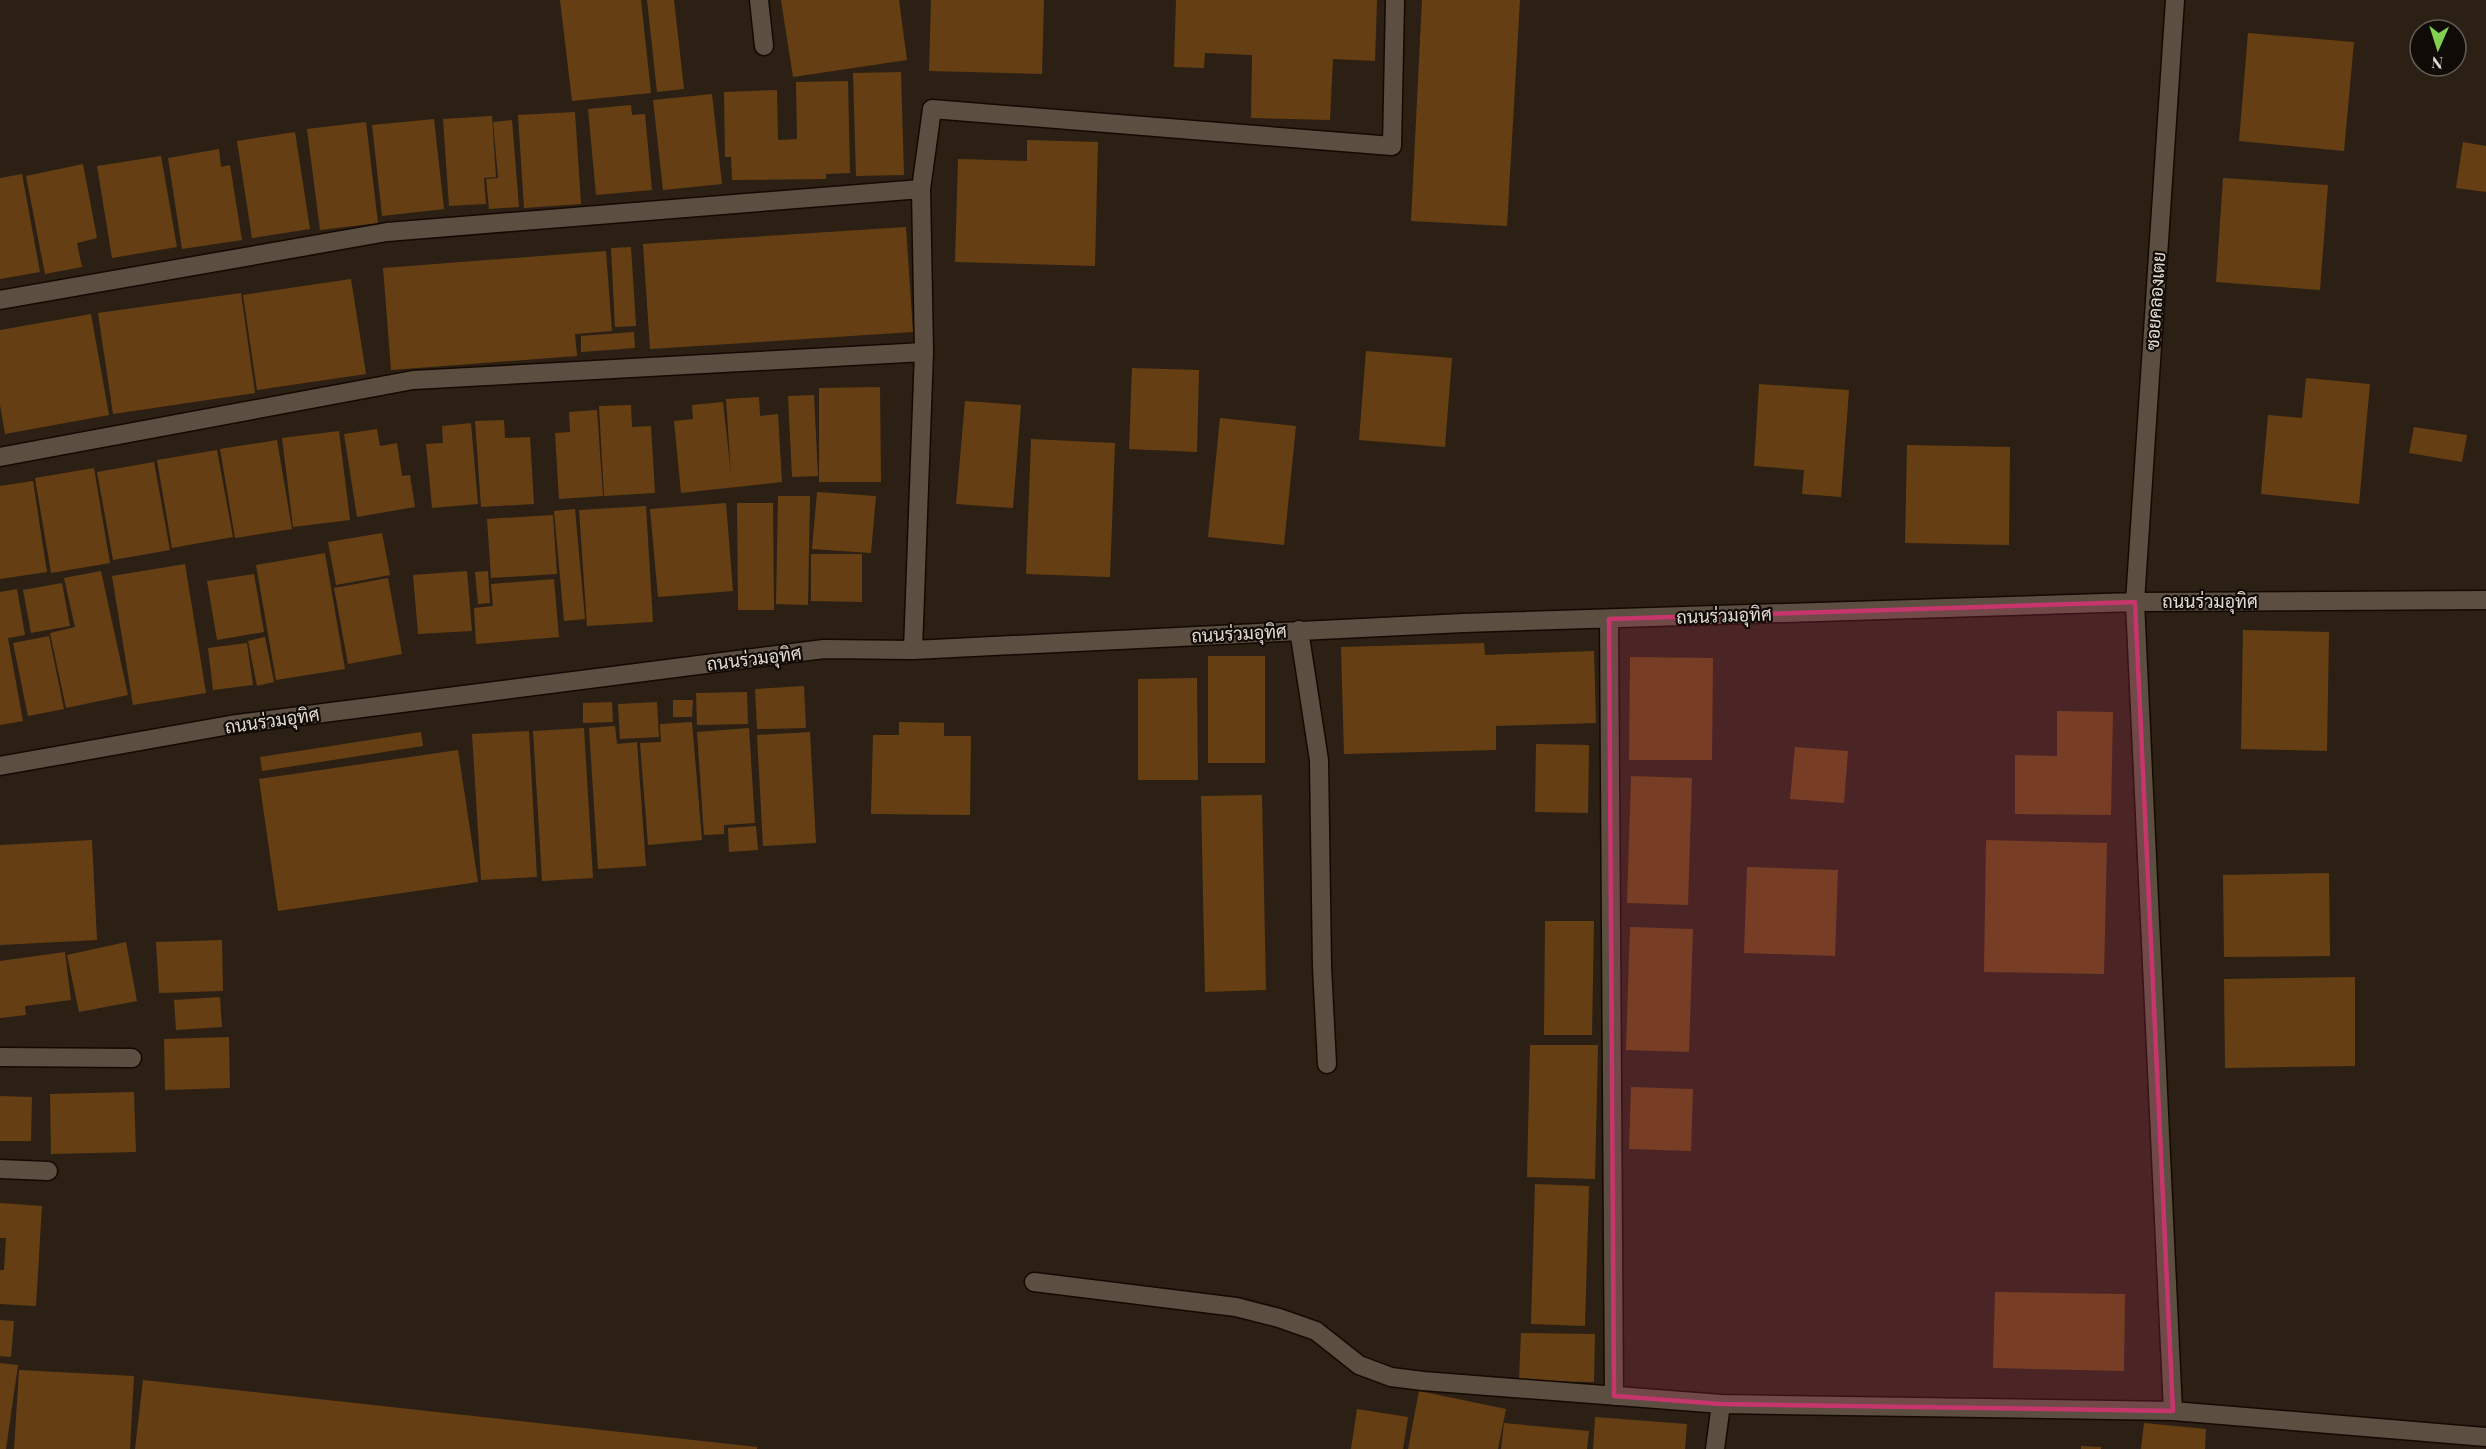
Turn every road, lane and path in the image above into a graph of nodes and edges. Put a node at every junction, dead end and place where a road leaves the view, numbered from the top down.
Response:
1 (759, 0) edge
2 (1395, 0) edge
3 (2175, 0) edge
4 (764, 46) dead end
5 (921, 189) junction
6 (0, 300) edge
7 (924, 352) junction
8 (0, 457) edge
9 (2486, 600) edge
10 (2135, 602) junction
11 (1609, 619) junction
12 (1299, 630) junction
13 (913, 650) junction
14 (0, 766) edge
15 (0, 1057) edge
16 (132, 1058) dead end
17 (1327, 1064) dead end
18 (0, 1169) edge
19 (48, 1171) dead end
20 (1034, 1282) dead end
21 (1614, 1396) junction
22 (1721, 1404) junction
23 (2173, 1411) junction
24 (2486, 1437) edge
25 (2441, 1441) edge
26 (1715, 1449) edge

1 - 4 street
2 - 5 street
3 - 10 street, ซอยคลองเตย
5 - 6 street
5 - 7 street
7 - 8 street
7 - 13 street
9 - 10 street, ถนนร่วมอุทิศ
10 - 11 street, ถนนร่วมอุทิศ
10 - 23 street, ซอยคลองเตย
11 - 12 street, ถนนร่วมอุทิศ
11 - 21 street
12 - 13 street, ถนนร่วมอุทิศ
12 - 17 street
13 - 14 street, ถนนร่วมอุทิศ
15 - 16 street
18 - 19 street
20 - 21 street
21 - 22 street
22 - 23 street
22 - 26 street
23 - 25 street
24 - 25 street

